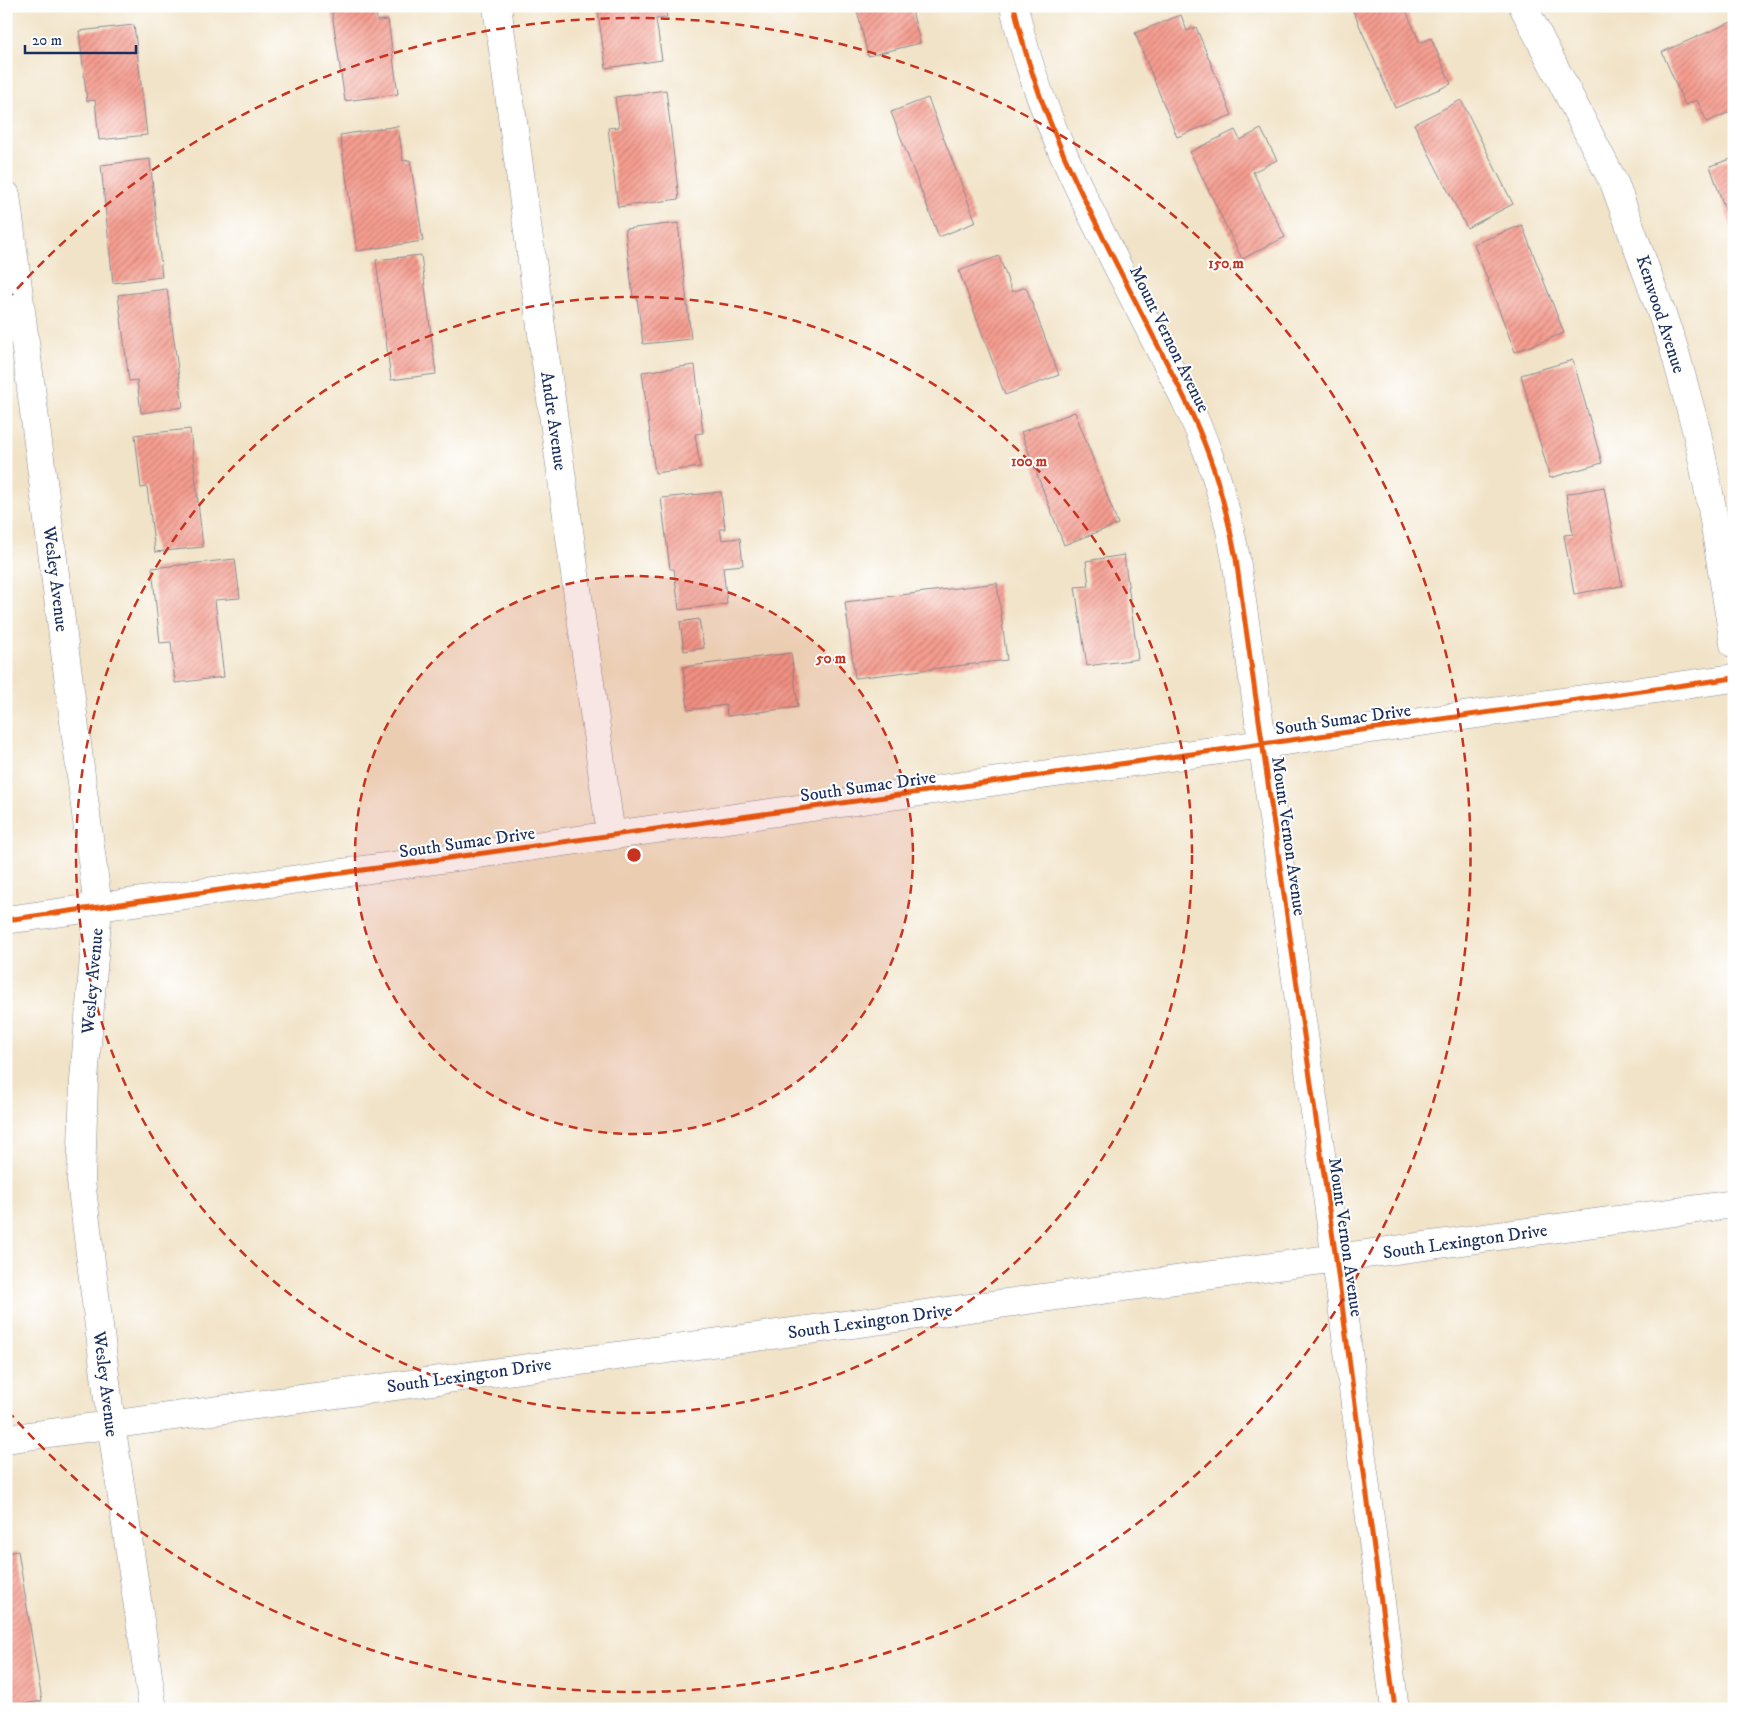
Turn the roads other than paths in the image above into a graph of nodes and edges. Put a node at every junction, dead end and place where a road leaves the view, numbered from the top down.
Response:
1 (497, 6) edge
2 (1014, 6) edge
3 (1523, 6) edge
4 (6, 195) edge
5 (1734, 644) edge
6 (1734, 678) edge
7 (1262, 744) junction
8 (611, 836) junction
9 (98, 907) junction
10 (6, 920) edge
11 (1734, 1204) edge
12 (1336, 1259) junction
13 (110, 1424) junction
14 (6, 1439) edge
15 (153, 1709) edge
16 (1396, 1709) edge

1 - 8 street, Andre Avenue
2 - 7 street, Mount Vernon Avenue
3 - 5 street, Kenwood Avenue
4 - 9 street, Wesley Avenue
6 - 7 street, South Sumac Drive
7 - 8 street, South Sumac Drive
7 - 12 street, Mount Vernon Avenue
8 - 9 street, South Sumac Drive
9 - 10 street, South Sumac Drive
9 - 13 street, Wesley Avenue
11 - 12 street, South Lexington Drive
12 - 13 street, South Lexington Drive
12 - 16 street, Mount Vernon Avenue
13 - 14 street, South Lexington Drive
13 - 15 street, Wesley Avenue

